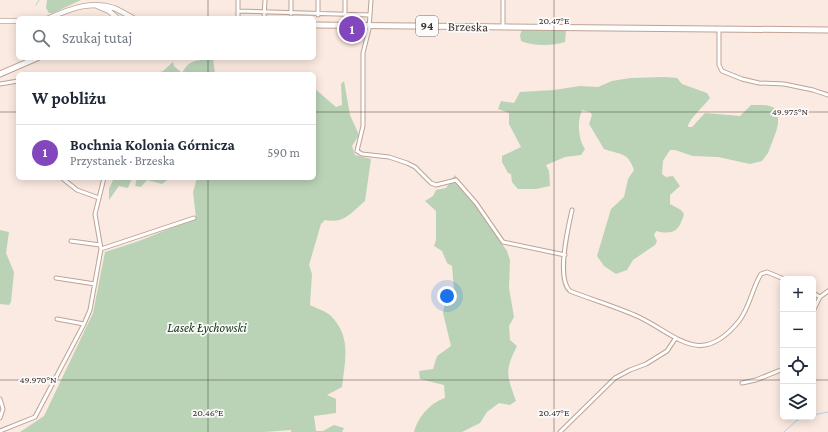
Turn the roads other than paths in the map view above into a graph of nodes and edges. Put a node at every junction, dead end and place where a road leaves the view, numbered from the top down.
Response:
1 (238, 0) edge
2 (264, 0) edge
3 (291, 0) edge
4 (318, 0) edge
5 (345, 0) edge
6 (371, 0) edge
7 (503, 0) edge
8 (94, 4) junction
9 (238, 11) junction
10 (264, 13) junction
11 (291, 14) junction
12 (318, 15) junction
13 (345, 15) junction
14 (370, 15) junction
15 (54, 16) edge
16 (114, 16) edge
17 (129, 16) edge
18 (238, 16) edge
19 (0, 21) edge
20 (16, 21) edge
21 (316, 25) edge
22 (369, 25) junction
23 (503, 26) junction
24 (720, 29) junction
25 (828, 30) edge
26 (33, 60) edge
27 (0, 74) edge
28 (16, 81) edge
29 (0, 84) edge
30 (828, 95) edge
31 (64, 180) edge
32 (104, 180) edge
33 (99, 198) junction
34 (572, 210) dead end
35 (194, 218) dead end
36 (71, 241) dead end
37 (100, 245) junction
38 (101, 249) junction
39 (565, 255) junction
40 (780, 277) edge
41 (56, 278) dead end
42 (95, 284) junction
43 (828, 291) edge
44 (816, 295) edge
45 (820, 297) junction
46 (816, 305) edge
47 (57, 319) dead end
48 (84, 324) junction
49 (676, 339) junction
50 (780, 370) edge
51 (742, 383) dead end
52 (0, 399) edge
53 (0, 418) edge
54 (0, 431) edge
55 (560, 432) edge

1 - 9 street
2 - 10 street
3 - 11 street
4 - 12 street
5 - 13 street
6 - 14 street
7 - 23 street
8 - 15 main road
8 - 16 main road
8 - 17 main road
9 - 10 street
9 - 18 street
10 - 11 street
11 - 12 street
12 - 13 street
13 - 14 street
14 - 22 street
19 - 20 main road
21 - 22 main road, Brzeska / 94
22 - 23 main road, Brzeska / 94
22 - 39 street
23 - 24 main road, 94
24 - 25 main road, 94
24 - 30 street
26 - 27 main road
28 - 29 street
31 - 33 street
32 - 33 street
33 - 37 street
34 - 39 street
35 - 38 street
36 - 37 street
37 - 38 street
38 - 42 street
39 - 49 street
40 - 49 street
41 - 42 street
42 - 48 street
43 - 45 street
44 - 45 street
45 - 46 street
47 - 48 street
48 - 54 street
49 - 55 street
50 - 51 street
52 - 53 street

